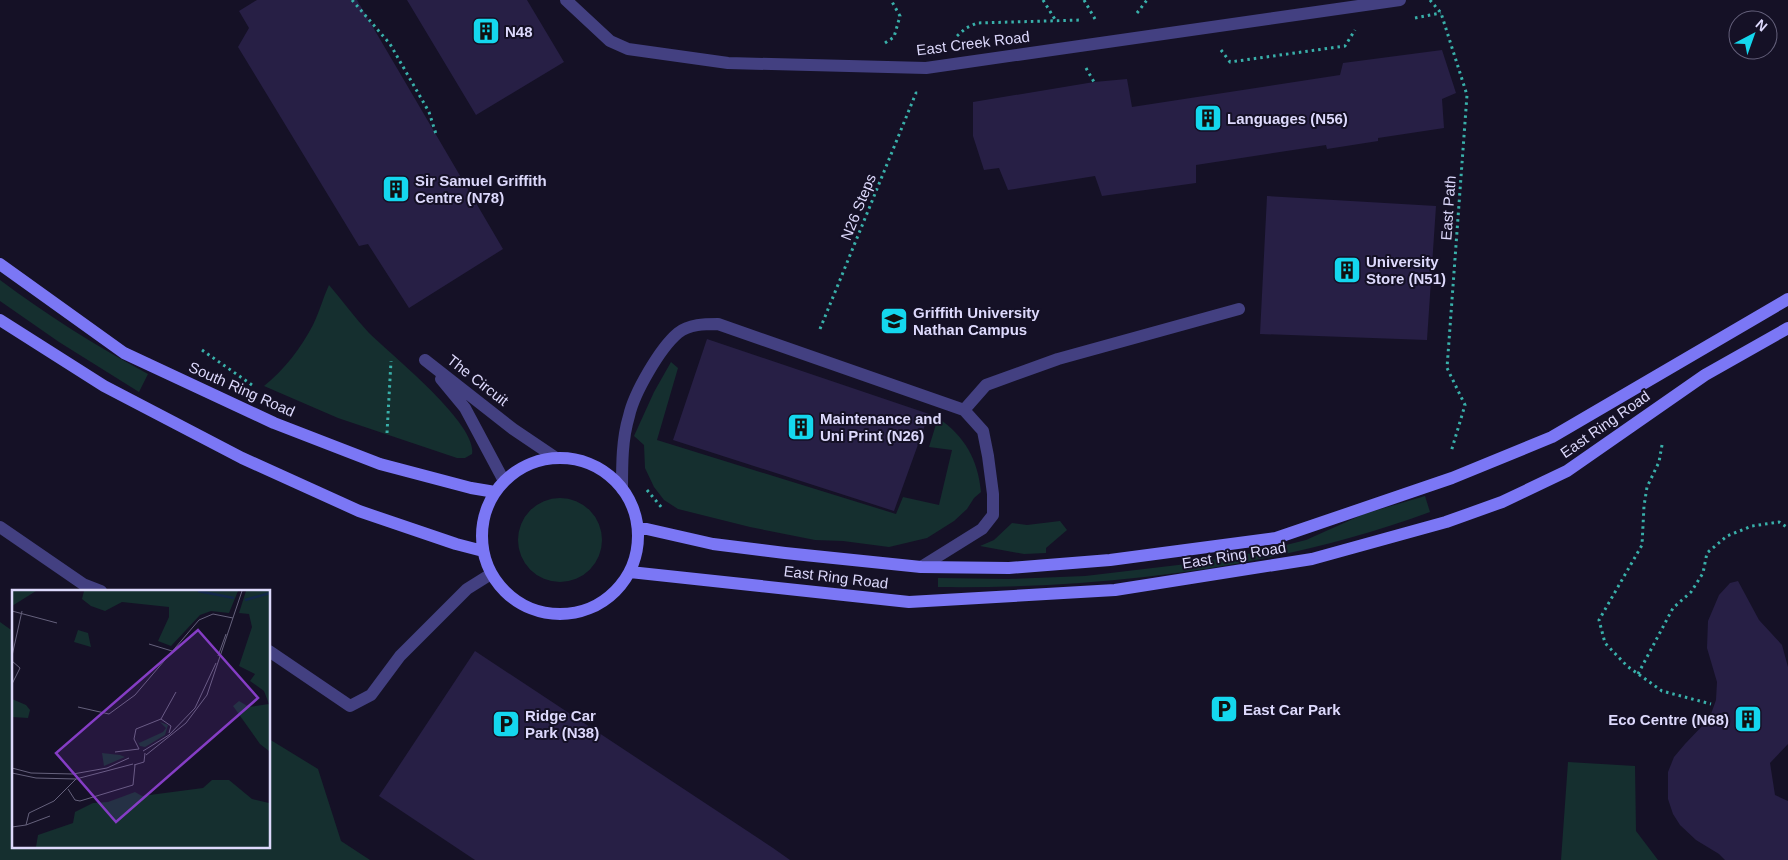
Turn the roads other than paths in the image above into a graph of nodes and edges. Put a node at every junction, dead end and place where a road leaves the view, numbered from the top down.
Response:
1 (566, 0) edge
2 (1400, 0) edge
3 (0, 264) edge
4 (1788, 300) edge
5 (1239, 308) dead end
6 (0, 320) edge
7 (1788, 328) edge
8 (964, 410) junction
9 (556, 458) junction
10 (504, 481) junction
11 (622, 488) junction
12 (495, 492) junction
13 (0, 527) edge
14 (638, 527) junction
15 (483, 551) junction
16 (921, 566) junction
17 (630, 572) junction
18 (491, 574) junction
19 (98, 590) edge
20 (270, 652) edge

1 - 2 street, East Creek Road
3 - 12 street, South Ring Road
4 - 16 street, East Ring Road
5 - 8 street
6 - 15 street
7 - 17 street, East Ring Road
8 - 11 street
8 - 16 street
9 - 10 street
9 - 10 street, The Circuit
9 - 11 street
10 - 12 street
11 - 14 street
12 - 15 street
13 - 19 street
14 - 16 street, East Ring Road
14 - 17 street
15 - 18 street
17 - 18 street
18 - 20 street

